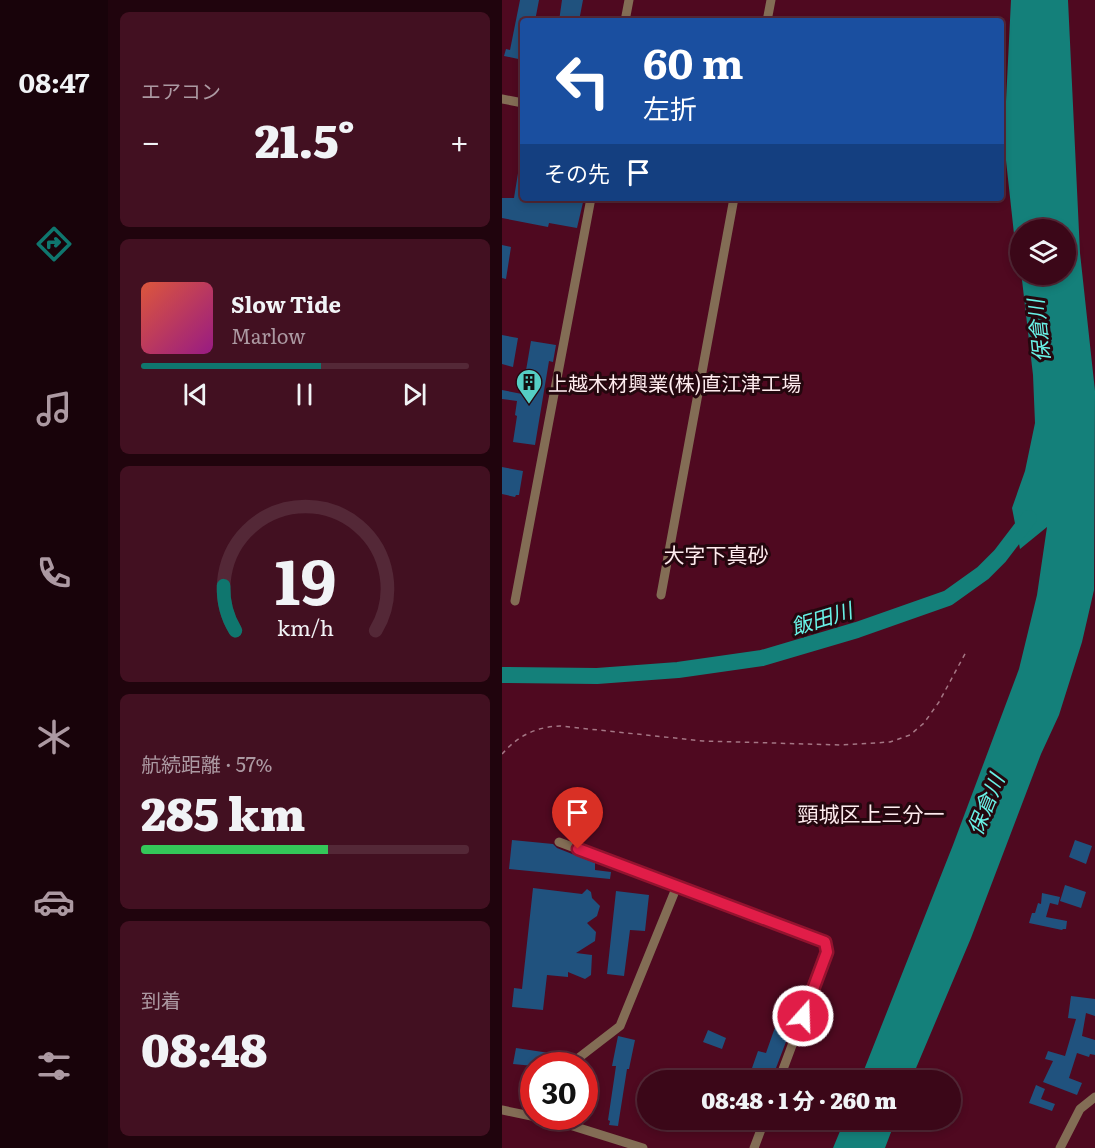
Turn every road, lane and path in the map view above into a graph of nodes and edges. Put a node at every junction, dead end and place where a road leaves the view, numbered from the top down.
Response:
1 (629, 0) edge
2 (771, 0) edge
3 (626, 18) edge
4 (768, 18) edge
5 (502, 99) edge
6 (520, 102) edge
7 (590, 201) edge
8 (733, 201) edge
9 (661, 595) dead end
10 (515, 602) dead end
11 (966, 652) dead end
12 (502, 754) edge
13 (559, 842) dead end
14 (678, 886) junction
15 (587, 1052) edge
16 (783, 1070) edge
17 (1094, 1097) edge
18 (502, 1110) edge
19 (520, 1113) edge
20 (588, 1130) edge
21 (761, 1130) edge
22 (623, 1144) edge
23 (643, 1148) edge
24 (754, 1148) edge
25 (1060, 1148) edge

1 - 3 street
2 - 4 street
5 - 6 street
7 - 10 street
8 - 9 street
11 - 12 path
13 - 14 street
14 - 15 street
14 - 16 street
17 - 25 street
18 - 19 street
20 - 22 street
21 - 24 street
22 - 23 street

